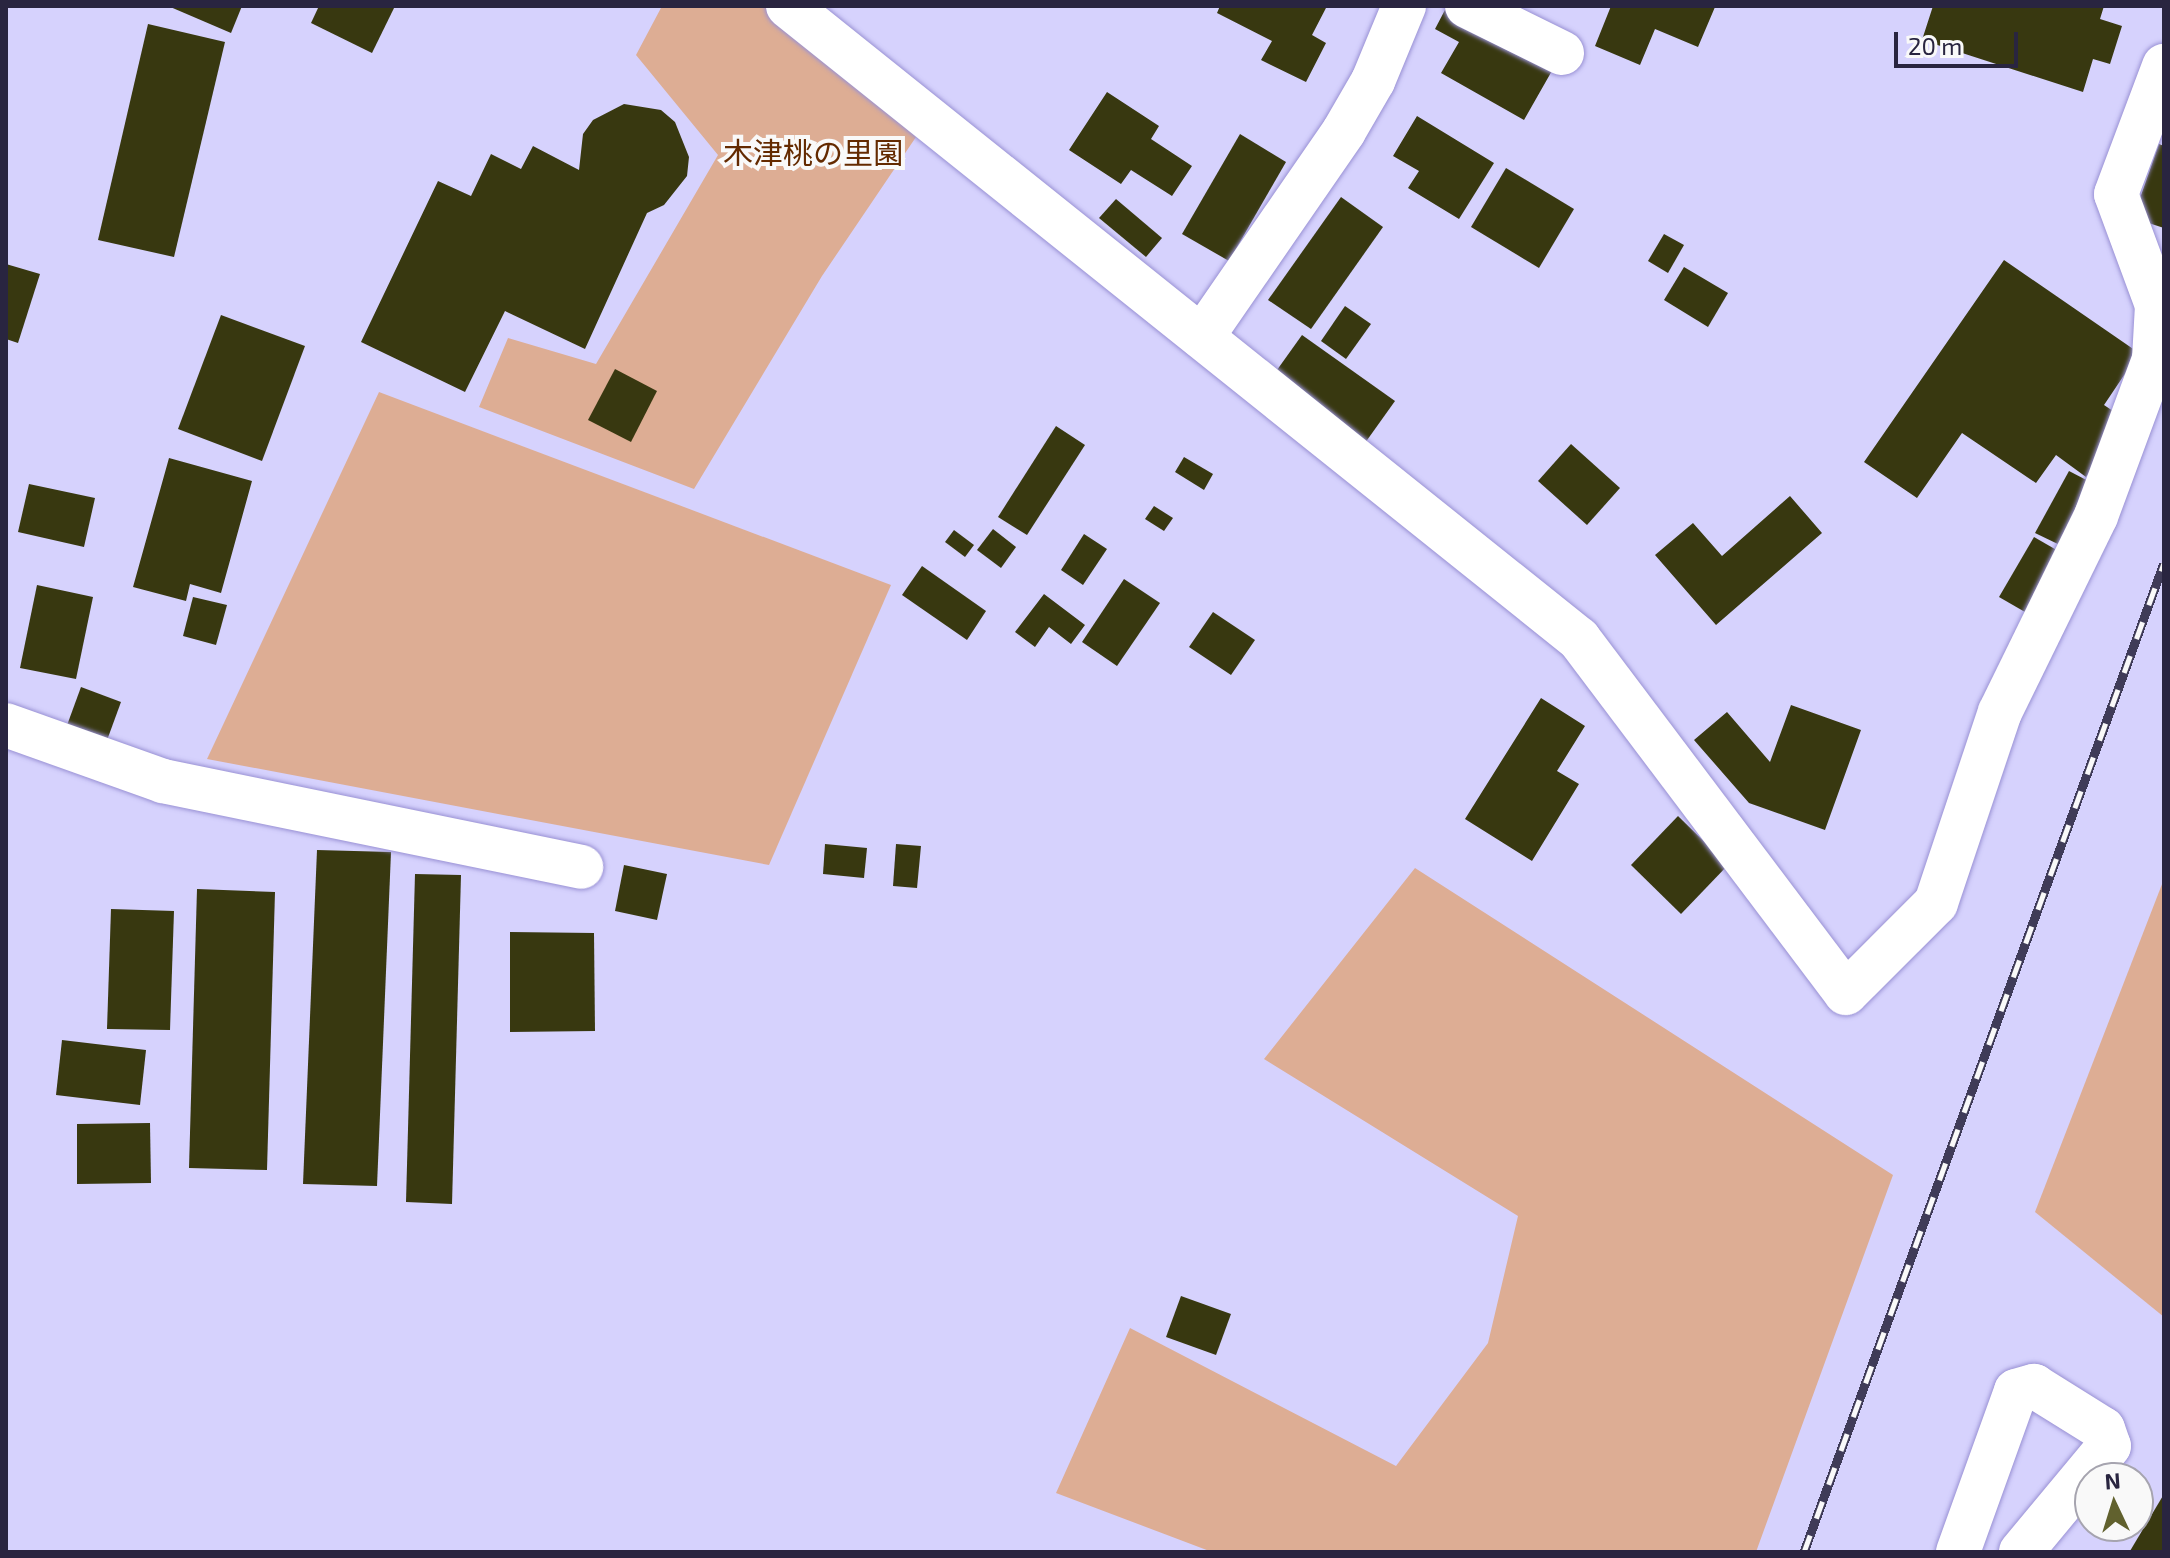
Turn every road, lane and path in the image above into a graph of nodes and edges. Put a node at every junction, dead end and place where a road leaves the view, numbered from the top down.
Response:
1 (788, 6) edge
2 (1467, 6) edge
3 (1398, 7) edge
4 (1562, 53) dead end
5 (2164, 66) edge
6 (1202, 337) junction
7 (6, 725) edge
8 (581, 867) dead end
9 (1958, 1552) edge
10 (2021, 1552) edge

1 - 6 street
2 - 4 street
3 - 6 street
5 - 6 street
7 - 8 street
9 - 10 street

